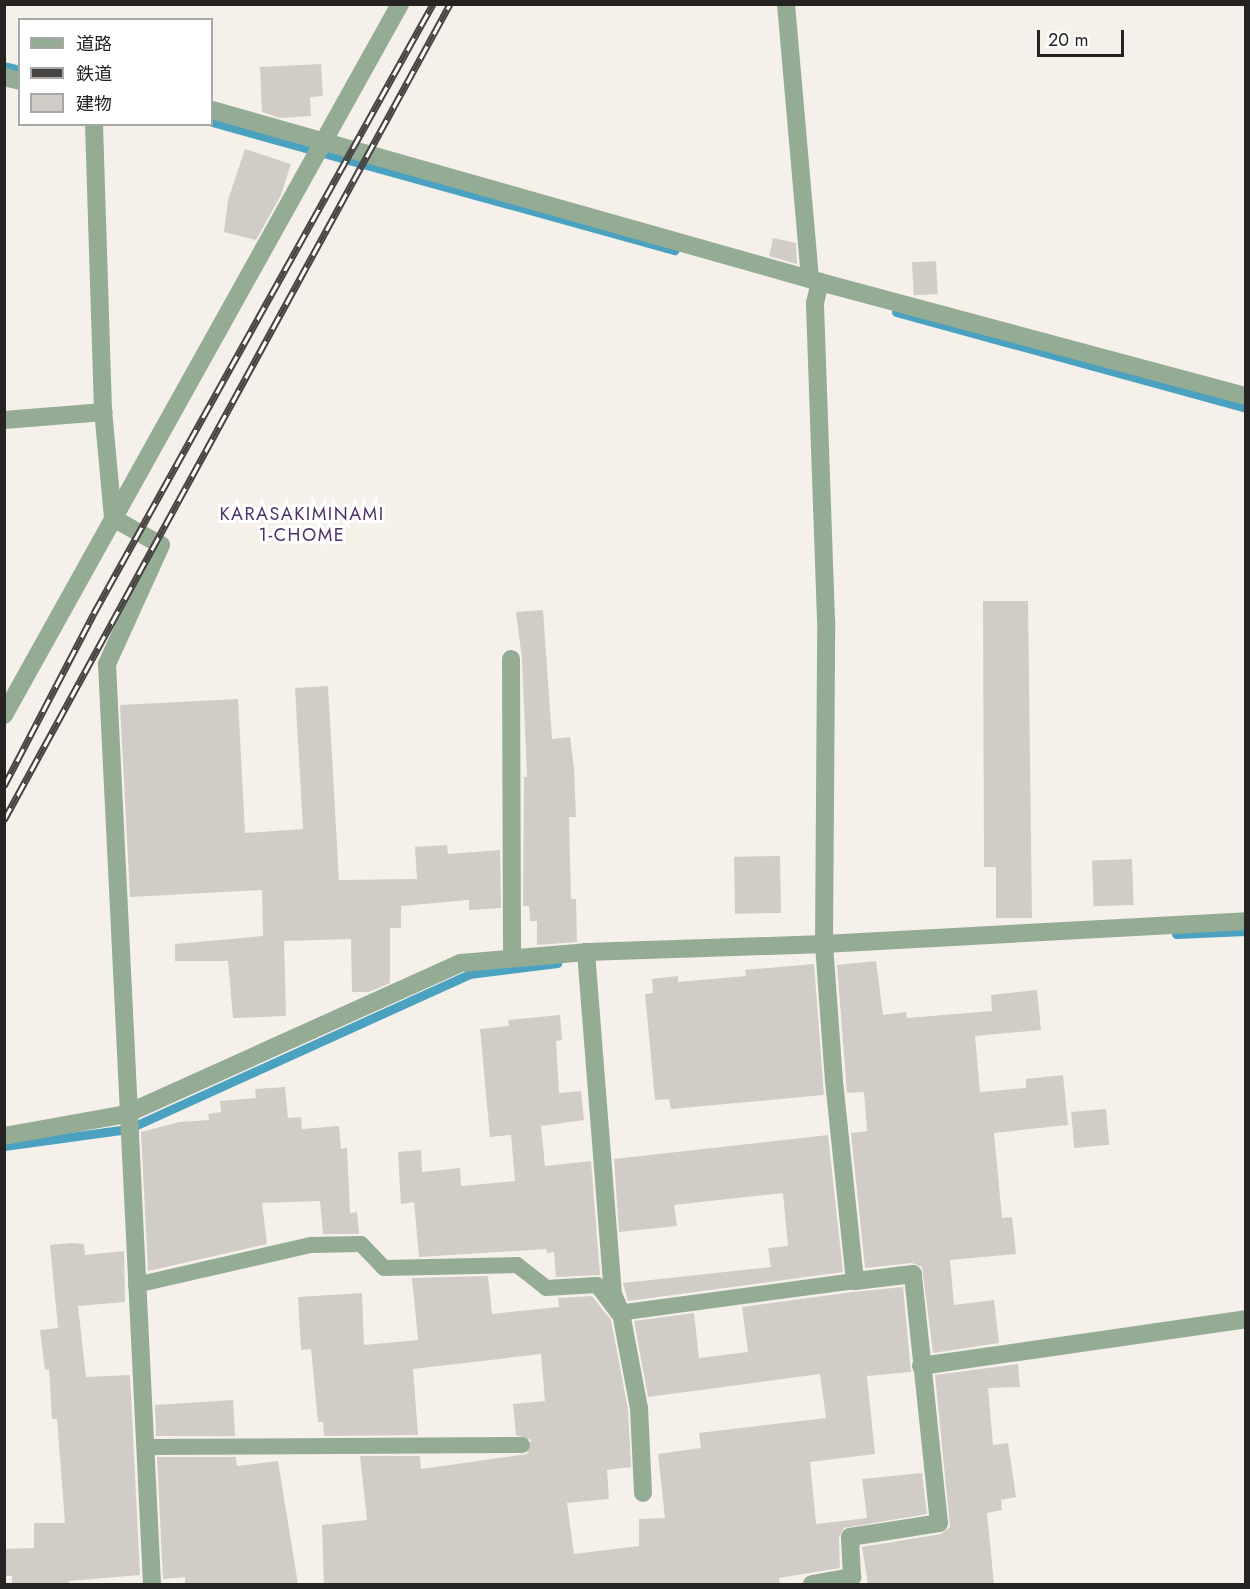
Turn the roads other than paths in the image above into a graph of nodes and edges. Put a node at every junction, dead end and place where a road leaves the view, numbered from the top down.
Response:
1 (400, 4) edge
2 (786, 4) edge
3 (213, 110) edge
4 (94, 126) edge
5 (323, 140) junction
6 (815, 280) junction
7 (1245, 396) edge
8 (104, 412) junction
9 (4, 420) edge
10 (113, 518) junction
11 (511, 659) dead end
12 (4, 715) edge
13 (1245, 921) edge
14 (824, 944) junction
15 (586, 952) junction
16 (512, 957) junction
17 (126, 1114) junction
18 (4, 1136) edge
19 (855, 1281) junction
20 (136, 1285) junction
21 (621, 1313) junction
22 (1245, 1319) edge
23 (921, 1366) junction
24 (522, 1445) dead end
25 (145, 1447) junction
26 (643, 1493) dead end
27 (152, 1584) edge
28 (812, 1584) edge

1 - 5 street
2 - 6 street
3 - 5 street
4 - 8 street
5 - 6 street
5 - 10 street
6 - 7 street
6 - 14 street
8 - 9 street
8 - 10 street
10 - 12 street
10 - 17 street
11 - 16 street
13 - 14 street
14 - 15 street
14 - 19 street
15 - 16 street
15 - 21 street
16 - 17 street
17 - 18 street
17 - 20 street
19 - 21 lane
19 - 23 street
20 - 21 lane
20 - 25 street
21 - 26 street
22 - 23 street
23 - 28 street
24 - 25 lane
25 - 27 street

